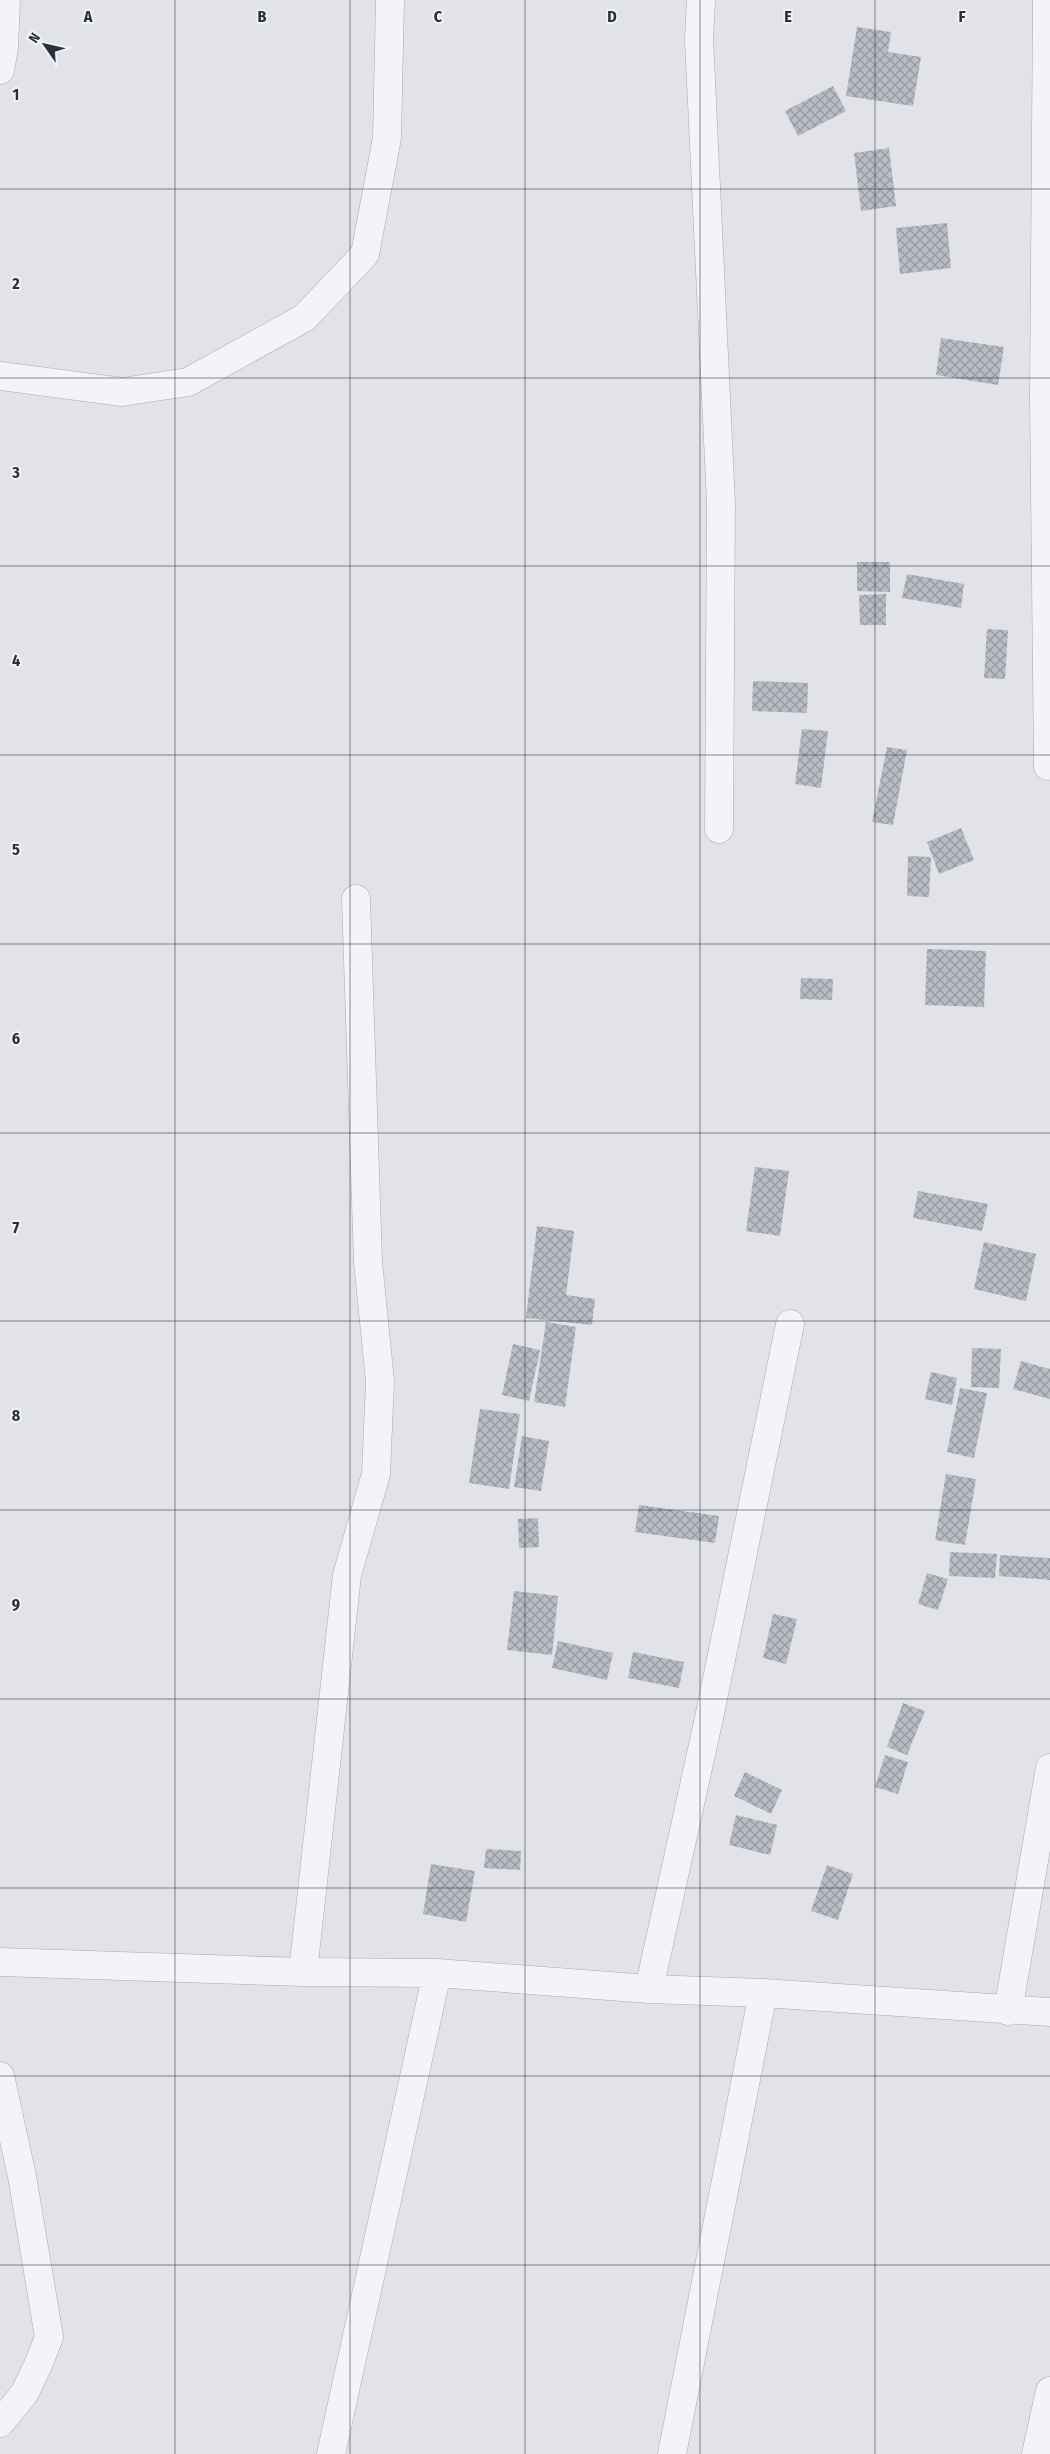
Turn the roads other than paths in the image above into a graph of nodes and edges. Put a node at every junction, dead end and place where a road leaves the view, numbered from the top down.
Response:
1 (6, 0) edge
2 (390, 0) edge
3 (701, 0) edge
4 (1047, 0) edge
5 (0, 70) edge
6 (0, 376) edge
7 (1048, 766) dead end
8 (719, 829) dead end
9 (356, 899) dead end
10 (790, 1324) dead end
11 (1050, 1768) edge
12 (0, 1962) edge
13 (303, 1972) junction
14 (437, 1973) junction
15 (649, 1989) junction
16 (764, 1992) junction
17 (1008, 2011) junction
18 (1050, 2012) edge
19 (0, 2076) edge
20 (1050, 2390) edge
21 (0, 2423) edge
22 (331, 2454) edge
23 (672, 2454) edge
24 (1036, 2454) edge

1 - 5 street
2 - 6 street
3 - 8 street
4 - 7 street
9 - 13 street
10 - 15 street
11 - 17 street
12 - 13 street
13 - 14 street
14 - 15 street
14 - 22 street
15 - 16 street
16 - 17 street
16 - 23 street
17 - 18 street
19 - 21 street
20 - 24 street

